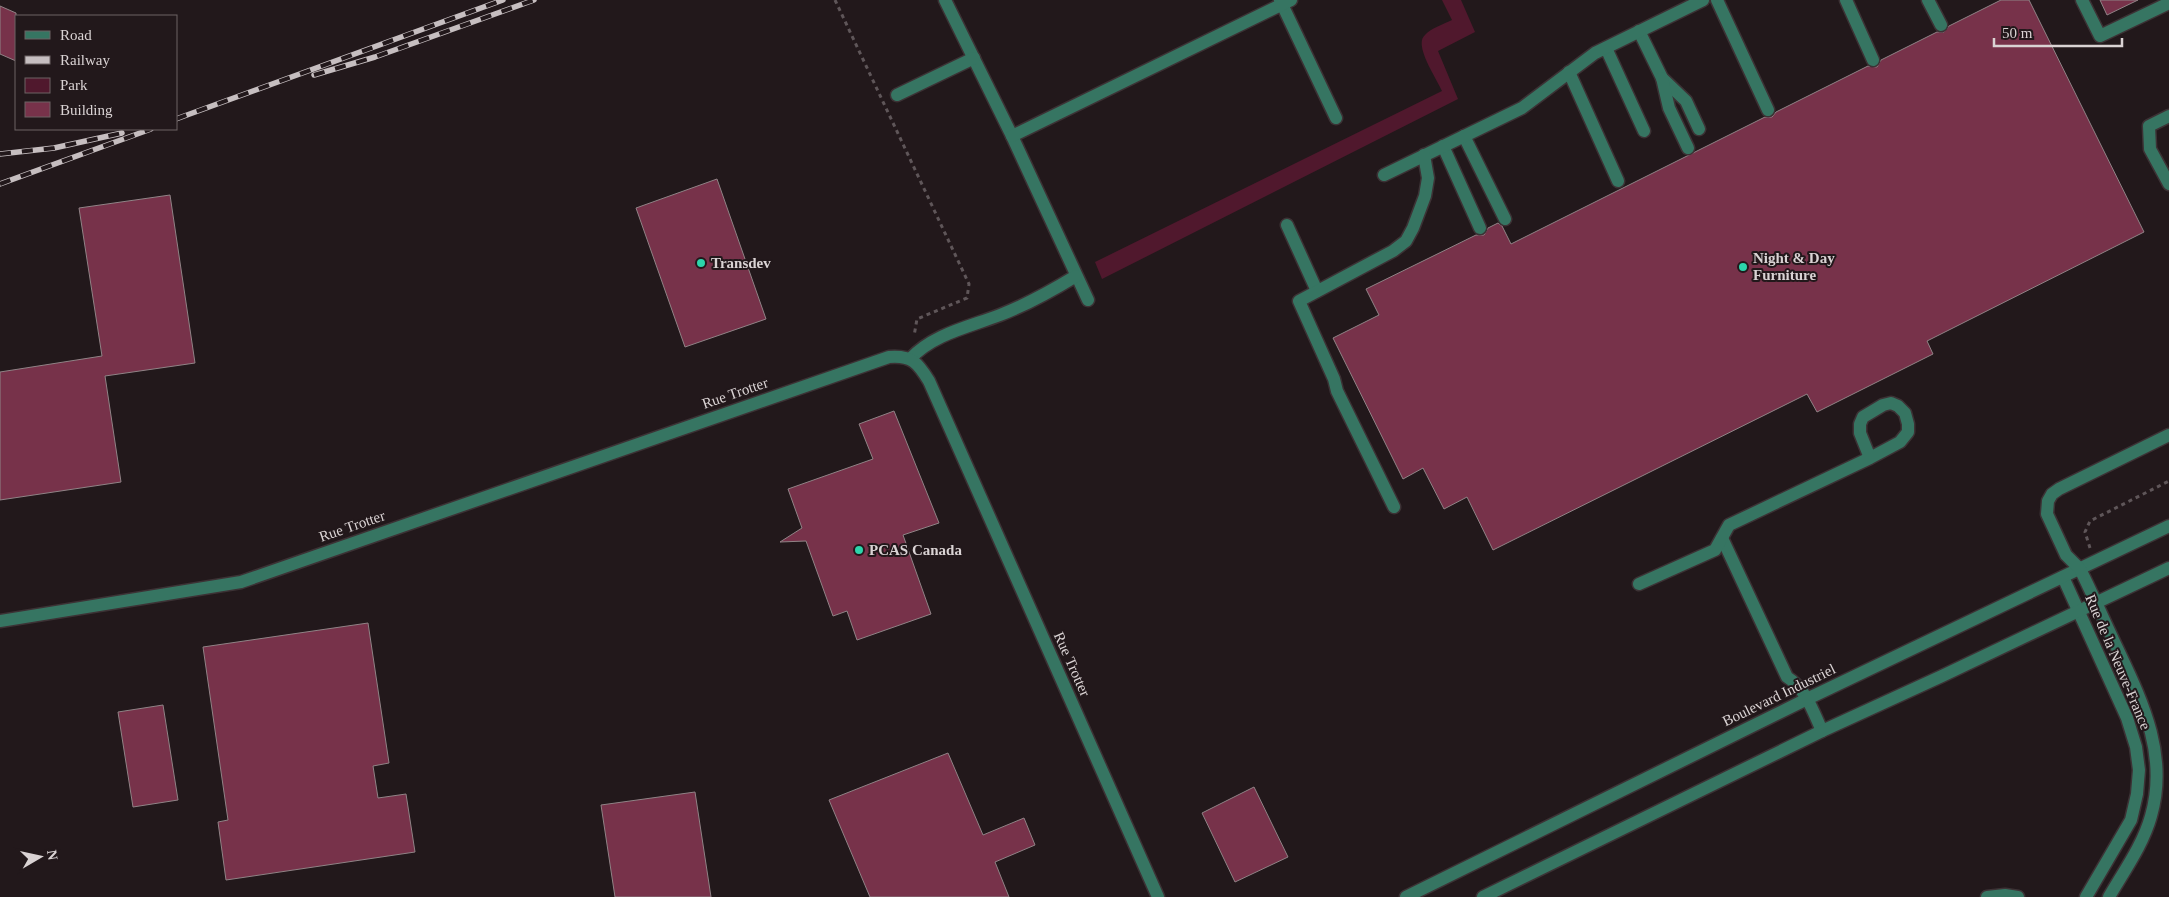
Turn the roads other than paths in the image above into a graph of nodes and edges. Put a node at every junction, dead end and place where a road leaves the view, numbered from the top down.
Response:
1 (945, 0) edge
2 (1703, 0) edge
3 (1717, 0) edge
4 (1846, 0) edge
5 (1928, 0) edge
6 (2082, 0) edge
7 (1285, 1) edge
8 (2169, 3) edge
9 (1940, 25) dead end
10 (1639, 31) junction
11 (1606, 48) junction
12 (974, 58) junction
13 (1873, 60) dead end
14 (1569, 72) junction
15 (1662, 78) junction
16 (897, 95) dead end
17 (1768, 110) dead end
18 (2169, 116) edge
19 (1336, 118) dead end
20 (1699, 129) dead end
21 (1644, 130) dead end
22 (1012, 136) junction
23 (1464, 136) junction
24 (1443, 146) junction
25 (1688, 148) dead end
26 (1424, 155) junction
27 (1384, 175) dead end
28 (1618, 181) dead end
29 (2169, 184) edge
30 (1505, 218) dead end
31 (1287, 226) dead end
32 (1480, 228) dead end
33 (1076, 276) junction
34 (1317, 291) junction
35 (1088, 300) dead end
36 (910, 359) junction
37 (2169, 434) edge
38 (1870, 458) junction
39 (1394, 507) dead end
40 (2169, 526) edge
41 (1722, 538) junction
42 (2066, 555) junction
43 (2169, 568) edge
44 (2080, 569) junction
45 (2063, 577) junction
46 (1639, 584) dead end
47 (2096, 602) junction
48 (2079, 610) junction
49 (0, 621) edge
50 (1807, 698) junction
51 (1822, 730) junction
52 (1158, 897) edge
53 (1406, 897) edge
54 (1483, 897) edge
55 (1987, 897) edge
56 (2018, 897) edge
57 (2086, 897) edge
58 (2108, 897) edge

1 - 12 street
2 - 10 street
3 - 17 street
4 - 13 street
5 - 9 street
6 - 8 street
7 - 19 street
7 - 22 street
10 - 11 street
10 - 15 street
11 - 14 street
11 - 21 street
12 - 16 street
12 - 22 street
14 - 23 street
14 - 28 street
15 - 20 street
15 - 25 street
18 - 29 street
22 - 33 street
23 - 24 street
23 - 30 street
24 - 26 street
24 - 32 street
26 - 27 street
26 - 34 street
31 - 34 street
33 - 35 street
33 - 36 street
34 - 39 street
36 - 49 street, Rue Trotter
36 - 52 street, Rue Trotter
37 - 42 street
38 - 38 street
38 - 41 street
40 - 44 street, Boulevard Industriel
41 - 46 street
41 - 50 street
42 - 44 street, Rue de la Neuve-France
42 - 45 street
43 - 47 street
44 - 45 street, Boulevard Industriel
44 - 47 street, Rue de la Neuve-France
45 - 48 street, Rue de la Neuve-France
45 - 50 street, Boulevard Industriel
47 - 48 street
47 - 58 street, Rue de la Neuve-France
48 - 51 street
48 - 57 street, Rue de la Neuve-France
50 - 51 street
50 - 53 street, Boulevard Industriel
51 - 54 street
55 - 56 street

